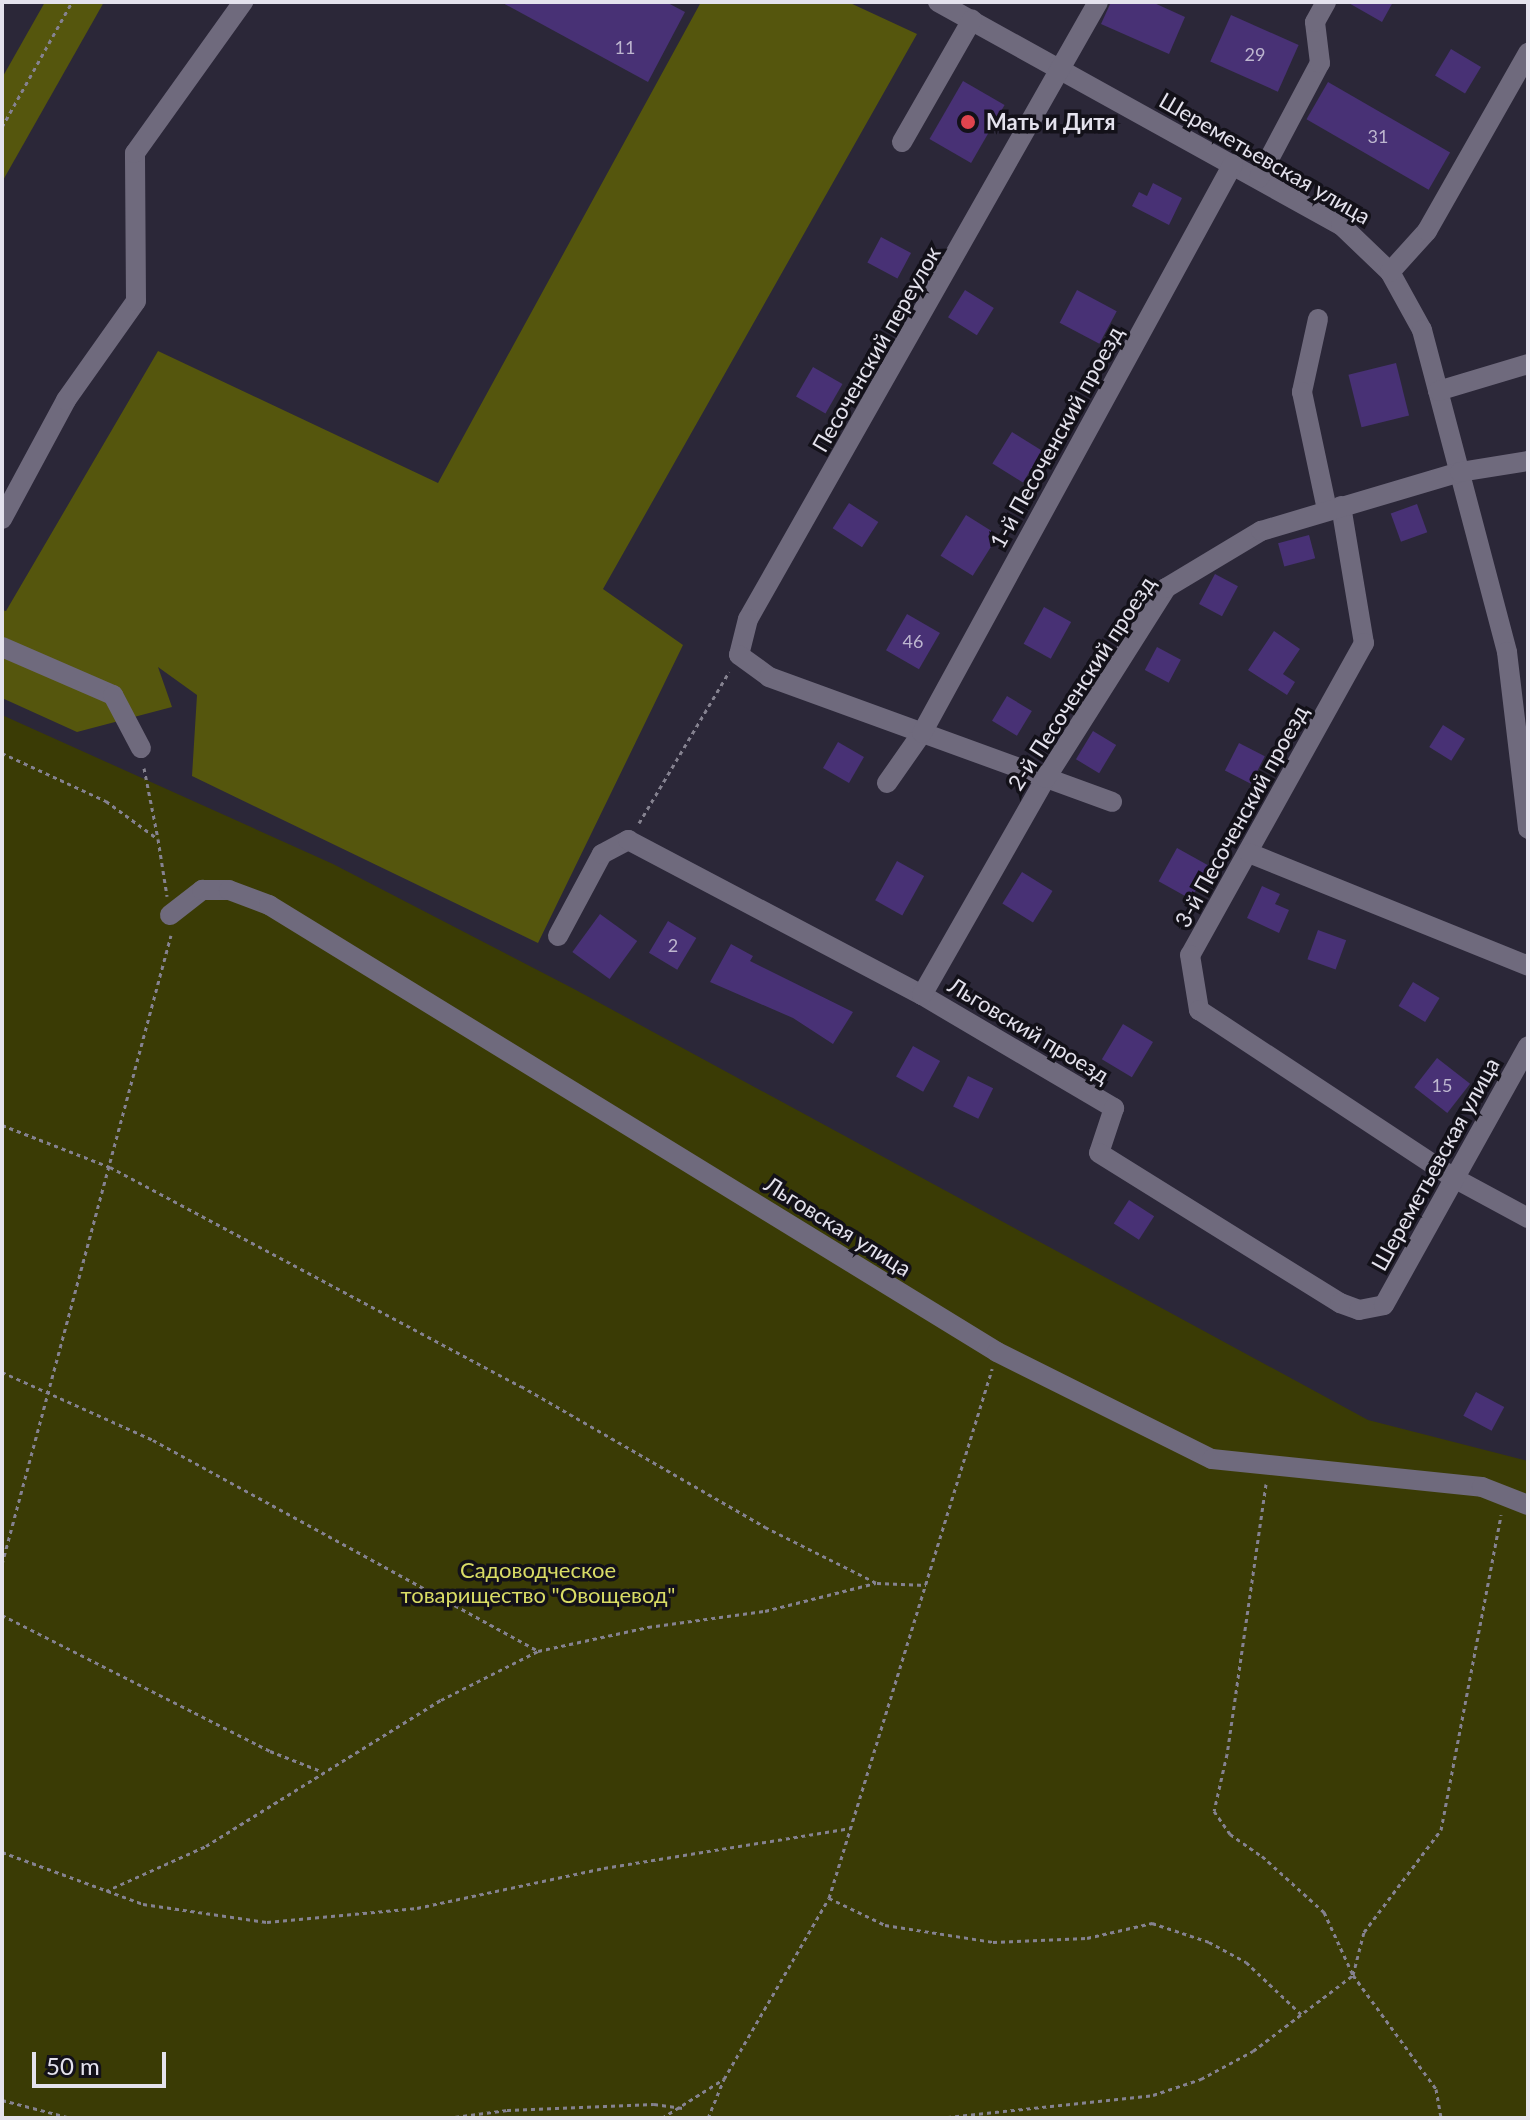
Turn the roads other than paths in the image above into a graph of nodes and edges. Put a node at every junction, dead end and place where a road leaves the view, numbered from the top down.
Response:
1 (243, 2) edge
2 (938, 2) edge
3 (1098, 2) edge
4 (1326, 2) edge
5 (972, 20) junction
6 (1528, 53) edge
7 (1063, 70) junction
8 (902, 142) dead end
9 (1233, 164) junction
10 (1259, 178) junction
11 (1390, 272) junction
12 (1318, 319) dead end
13 (1528, 364) edge
14 (1438, 391) junction
15 (1528, 461) edge
16 (1460, 472) junction
17 (1334, 508) junction
18 (2, 519) edge
19 (2, 647) edge
20 (922, 733) junction
21 (1528, 745) edge
22 (141, 748) road end
23 (1523, 768) edge
24 (1046, 778) junction
25 (887, 783) dead end
26 (1112, 802) dead end
27 (1528, 829) edge
28 (1249, 853) junction
29 (170, 915) road end
30 (558, 936) dead end
31 (1528, 966) edge
32 (922, 995) junction
33 (1528, 1046) edge
34 (1454, 1178) junction
35 (1528, 1218) edge
36 (1384, 1305) joint
37 (1528, 1505) edge

1 - 18 street
2 - 5 street, Шереметьевская улица
3 - 7 street, Песоченский переулок
4 - 10 street
5 - 7 street, Шереметьевская улица
5 - 8 street
6 - 11 street
7 - 9 street, Шереметьевская улица
7 - 20 street, Песоченский переулок
9 - 10 street, Шереметьевская улица
9 - 20 street, 1-й Песоченский проезд
10 - 11 street, Шереметьевская улица
11 - 14 street, Шереметьевская улица
12 - 17 street, 3-й Песоченский проезд
13 - 14 street
14 - 16 street, Шереметьевская улица
15 - 16 street, 2-й Песоченский проезд
16 - 17 street, 2-й Песоченский проезд
16 - 23 street, Шереметьевская улица
17 - 24 street, 2-й Песоченский проезд
17 - 28 street, 3-й Песоченский проезд
19 - 22 street
20 - 24 street
20 - 25 street, 1-й Песоченский проезд
21 - 23 street
23 - 27 street, Шереметьевская улица
24 - 26 street
24 - 32 street, 2-й Песоченский проезд
28 - 31 street
28 - 34 street, 3-й Песоченский проезд
29 - 37 street, Льговская улица
30 - 32 street, Льговский проезд
32 - 36 street, Льговский проезд
33 - 34 street, Шереметьевская улица
34 - 35 street, 3-й Песоченский проезд
34 - 36 street, Шереметьевская улица

